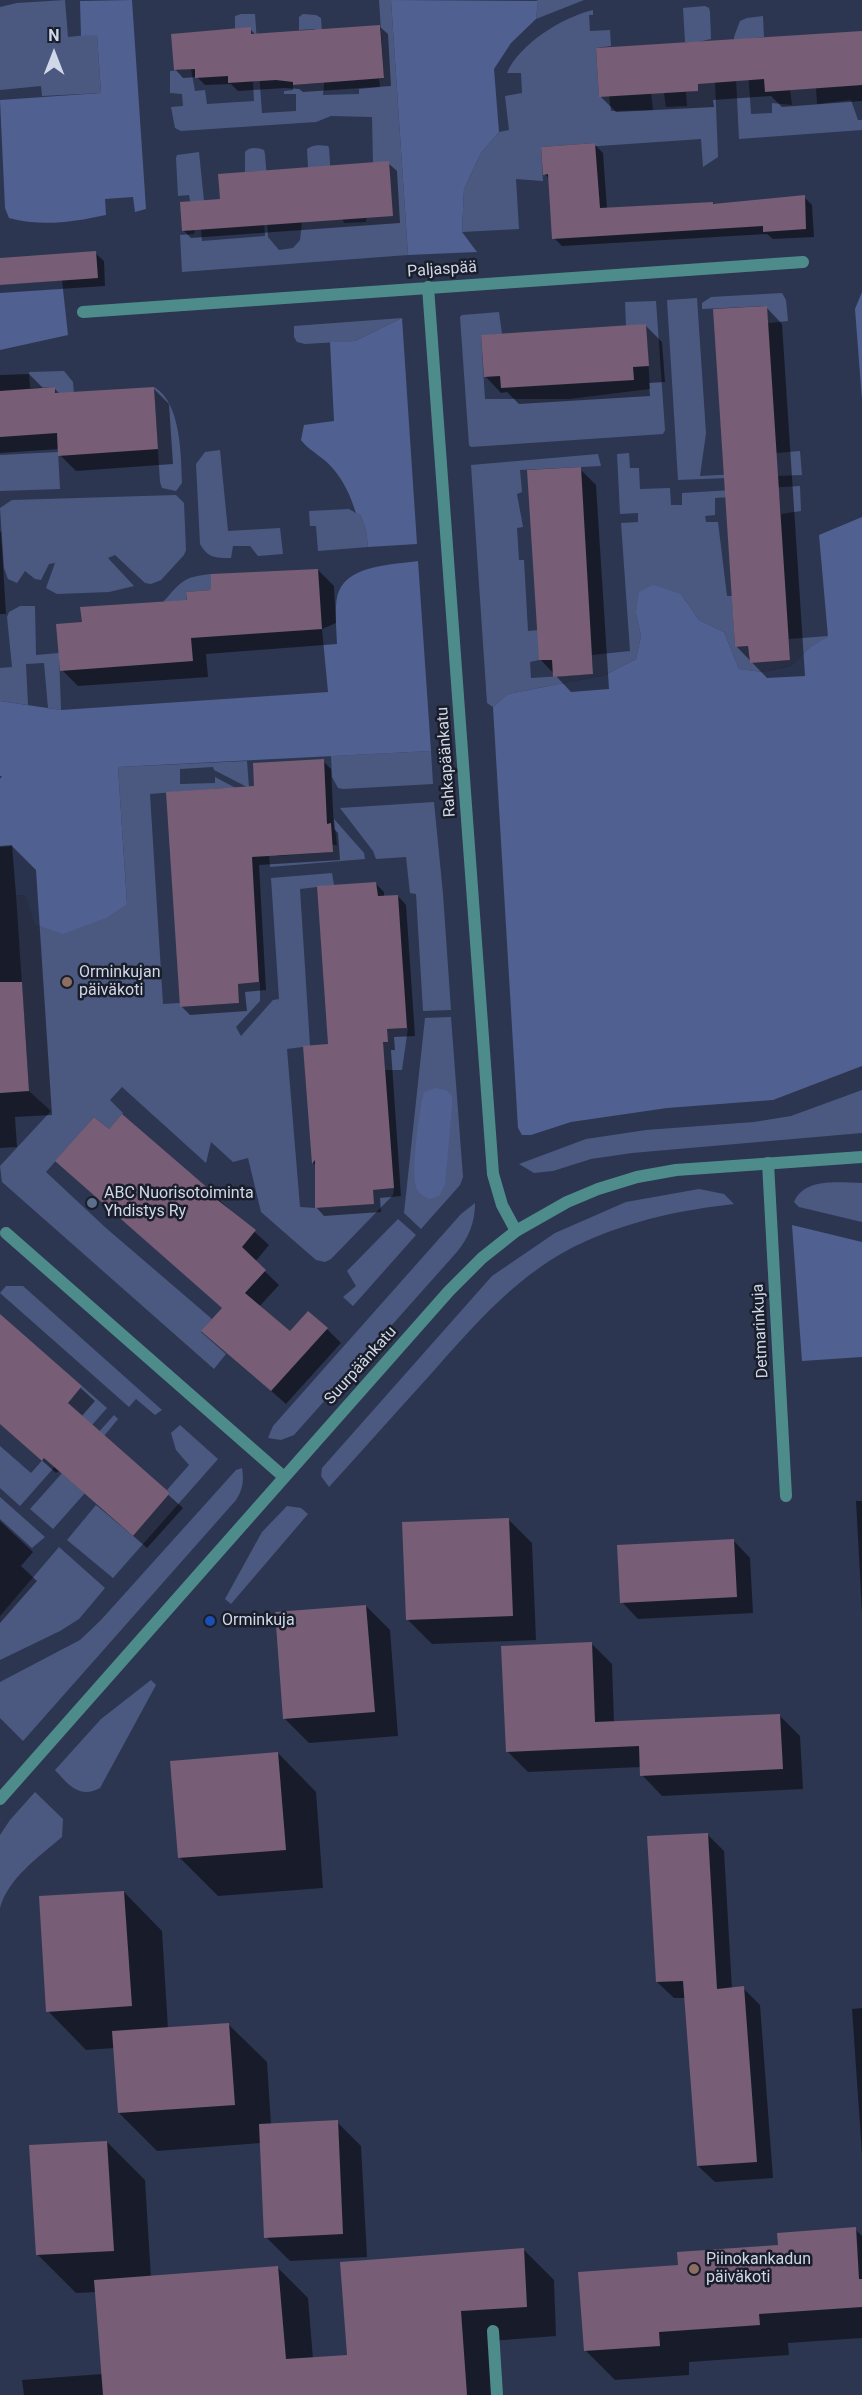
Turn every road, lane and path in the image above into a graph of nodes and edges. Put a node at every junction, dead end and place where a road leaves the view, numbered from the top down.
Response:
1 (803, 261) dead end
2 (428, 287) junction
3 (83, 312) dead end
4 (862, 1157) edge
5 (768, 1163) junction
6 (516, 1231) junction
7 (6, 1233) dead end
8 (284, 1477) junction
9 (786, 1496) dead end
10 (0, 1799) edge
11 (493, 2331) dead end
12 (497, 2395) edge

1 - 2 street, Paljaspää
2 - 3 street, Paljaspää
2 - 6 street, Rahkapäänkatu
4 - 5 street, Suurpäänkatu
5 - 6 street, Suurpäänkatu
5 - 9 street, Detmarinkuja
6 - 8 street, Suurpäänkatu
7 - 8 street
8 - 10 street, Suurpäänkatu
11 - 12 street

